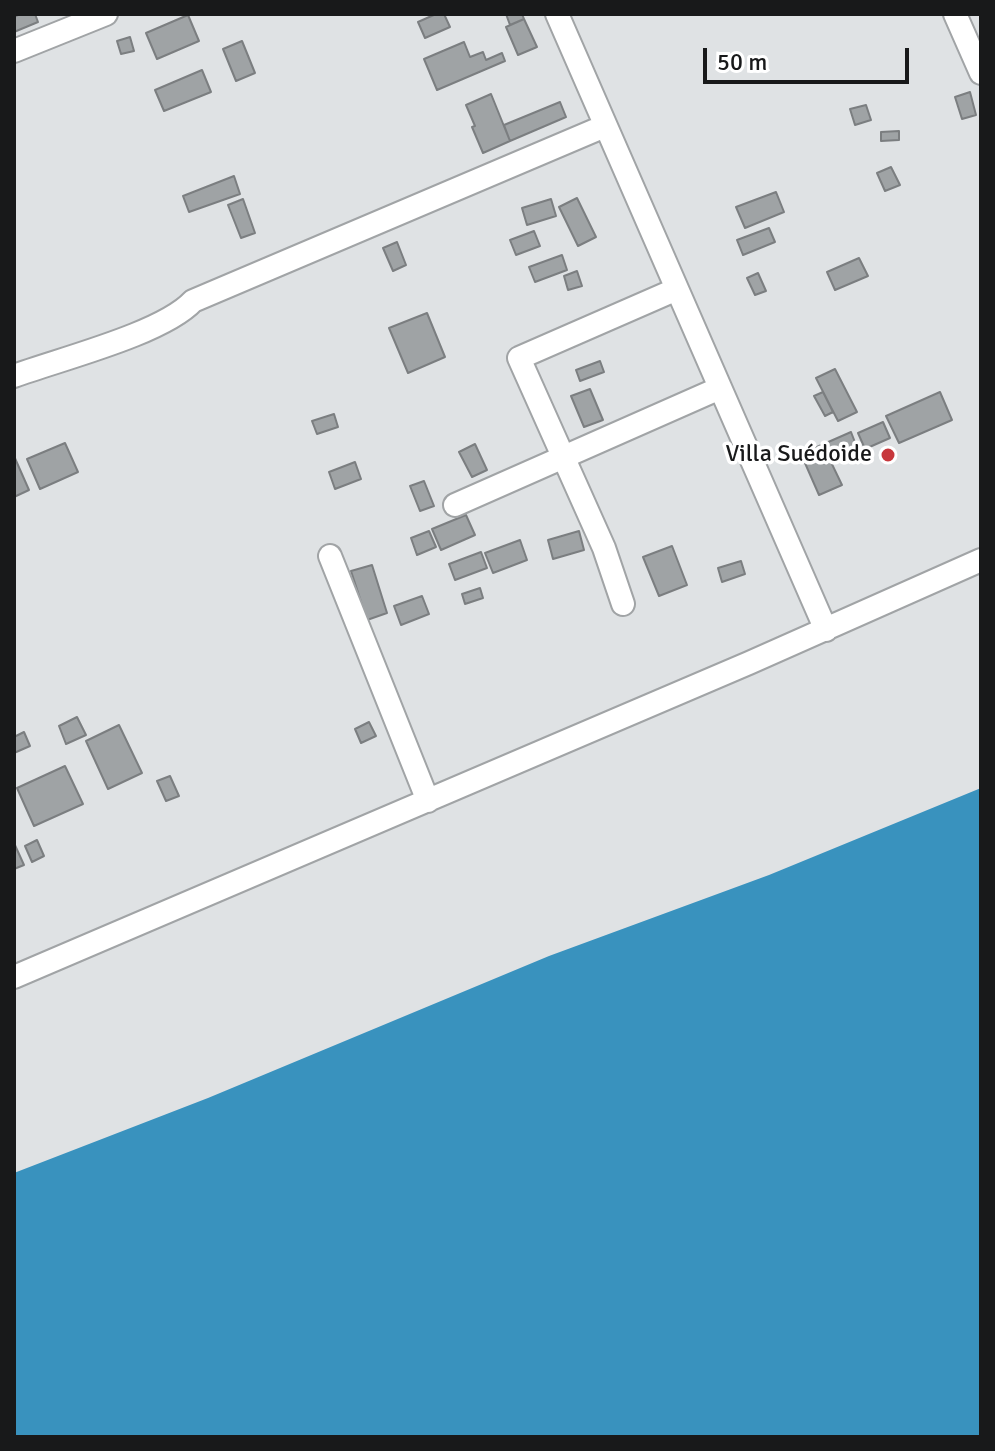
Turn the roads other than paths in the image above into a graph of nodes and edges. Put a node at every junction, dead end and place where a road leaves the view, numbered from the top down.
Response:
1 (557, 14) edge
2 (955, 14) edge
3 (101, 15) edge
4 (14, 51) edge
5 (981, 73) edge
6 (605, 126) junction
7 (677, 289) junction
8 (14, 376) edge
9 (720, 388) junction
10 (564, 458) junction
11 (455, 505) dead end
12 (330, 556) dead end
13 (981, 560) edge
14 (623, 604) dead end
15 (826, 630) junction
16 (428, 801) junction
17 (14, 977) edge

1 - 6 street
2 - 5 street
3 - 4 street
6 - 7 street
6 - 8 street
7 - 9 street
7 - 10 street
9 - 10 street
9 - 15 street
10 - 11 street
10 - 14 street
12 - 16 street
13 - 15 street
15 - 16 street
16 - 17 street

